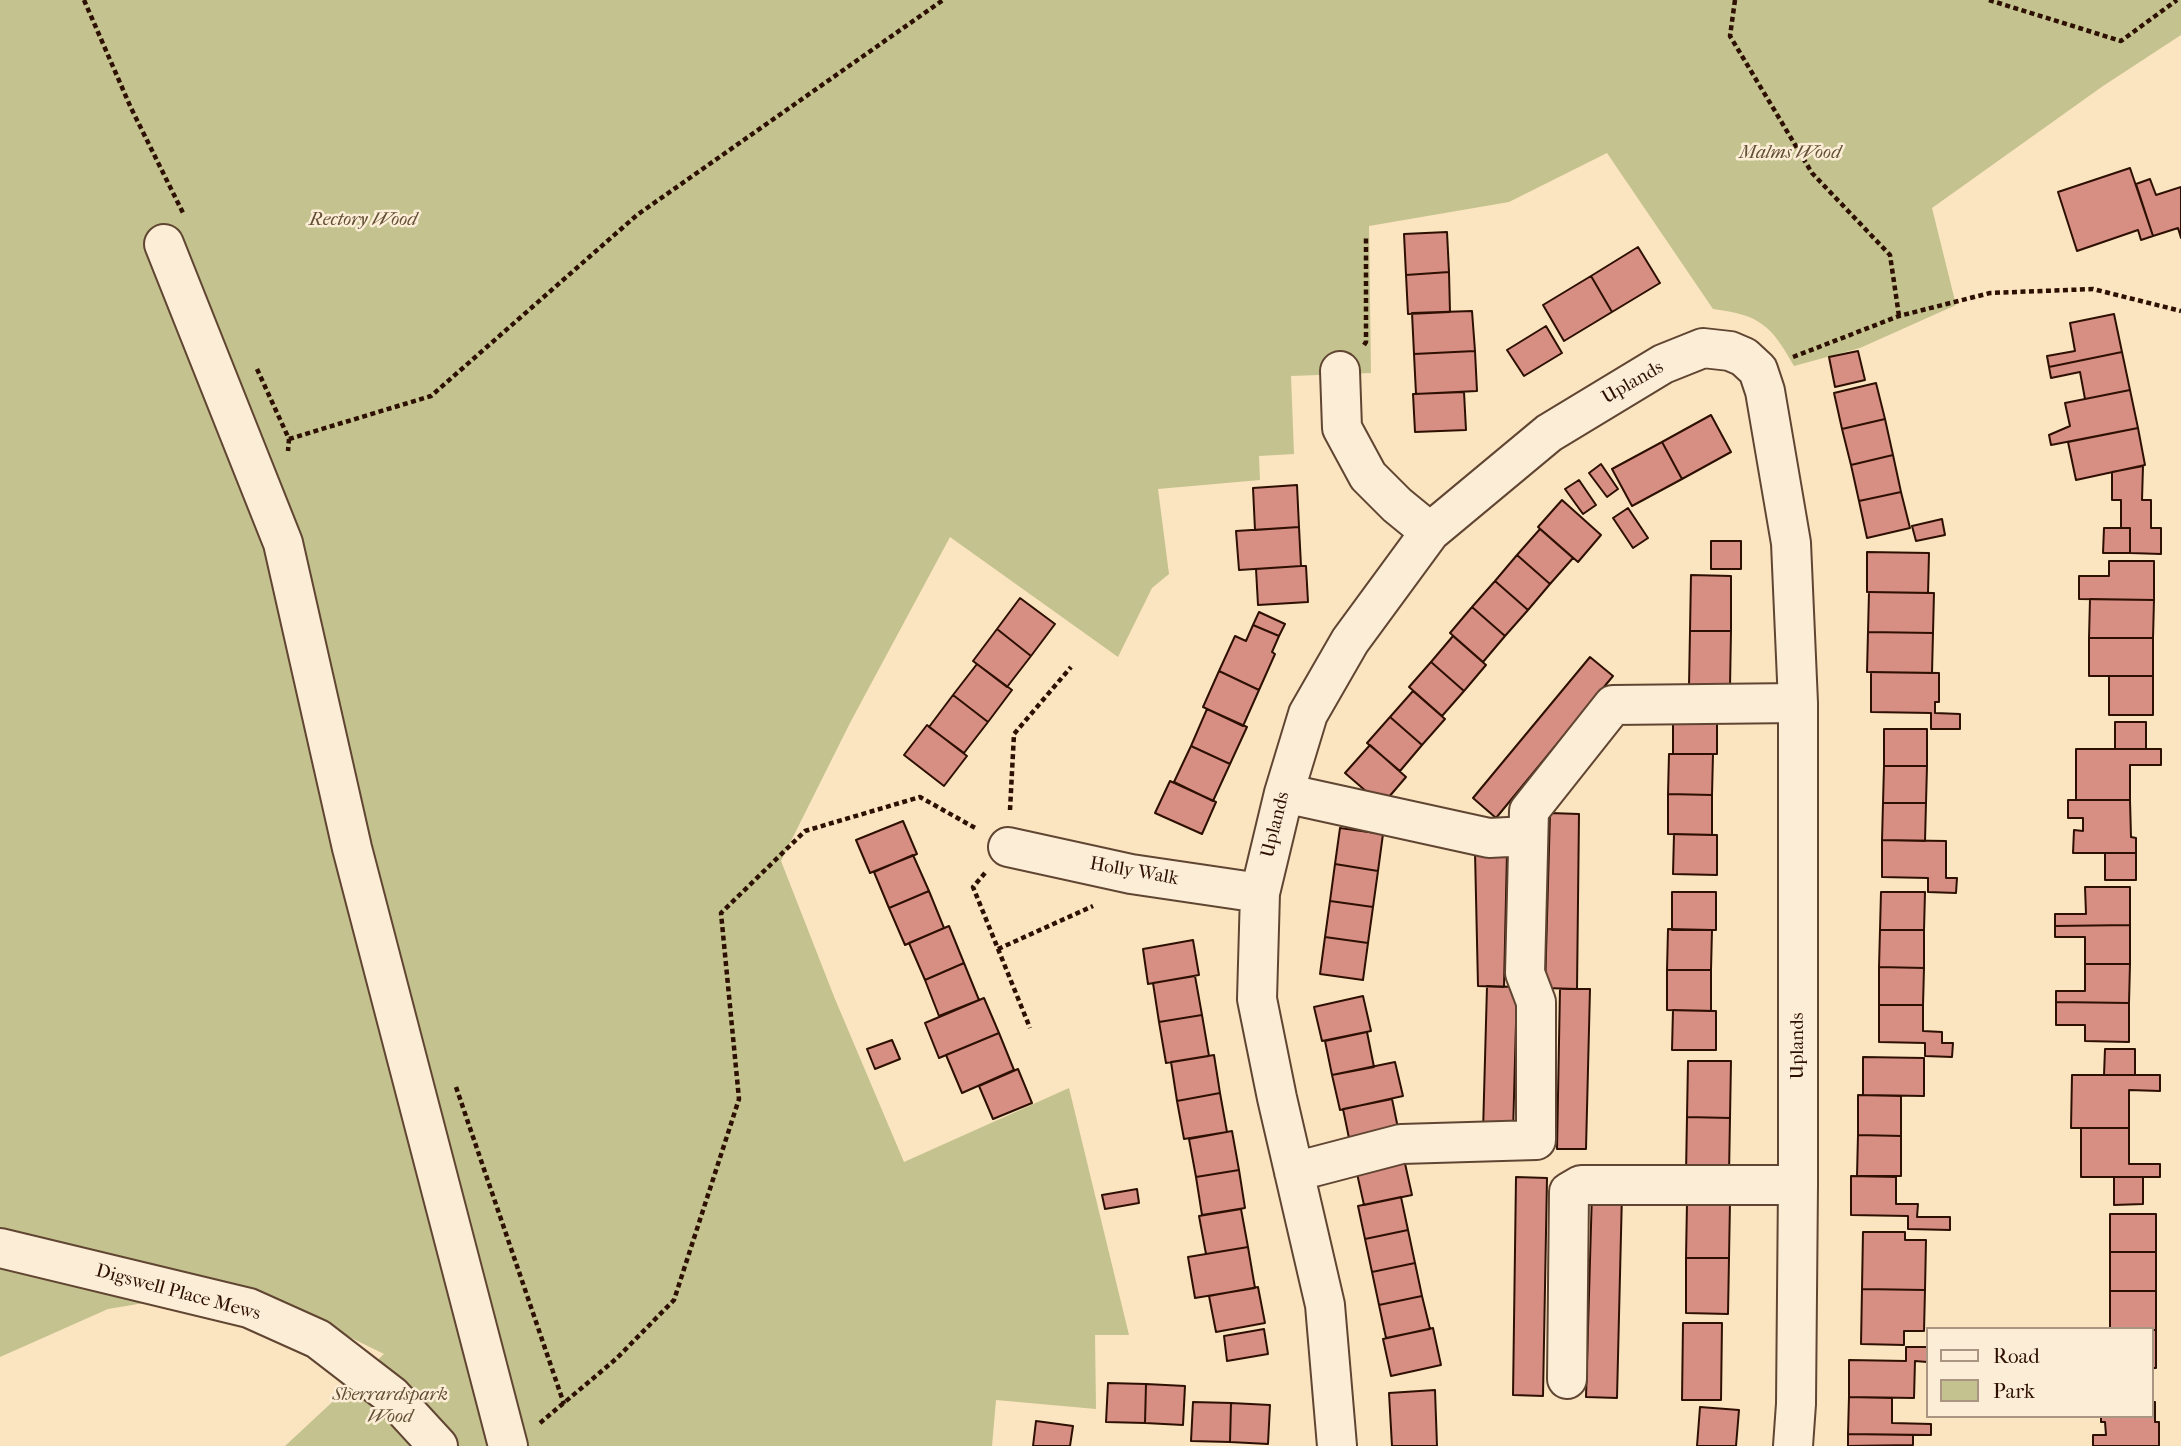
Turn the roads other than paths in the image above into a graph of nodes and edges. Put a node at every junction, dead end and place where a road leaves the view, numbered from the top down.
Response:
1 (164, 244) dead end
2 (1340, 371) road end
3 (1430, 533) junction
4 (1798, 703) junction
5 (1284, 793) junction
6 (1528, 836) junction
7 (1008, 847) road end
8 (1260, 893) junction
9 (1294, 1172) junction
10 (1798, 1185) junction
11 (0, 1248) edge
12 (1567, 1379) dead end
13 (438, 1446) edge
14 (508, 1446) edge
15 (1337, 1446) edge
16 (1793, 1446) edge

1 - 14 street
2 - 3 street
3 - 4 street, Uplands
3 - 5 street, Uplands
4 - 6 street
4 - 10 street, Uplands
5 - 6 street
5 - 8 street, Uplands
6 - 9 street
7 - 8 street, Holly Walk
8 - 9 street, Uplands
9 - 15 street, Uplands
10 - 12 street
10 - 16 street, Uplands
11 - 13 street, Digswell Place Mews

